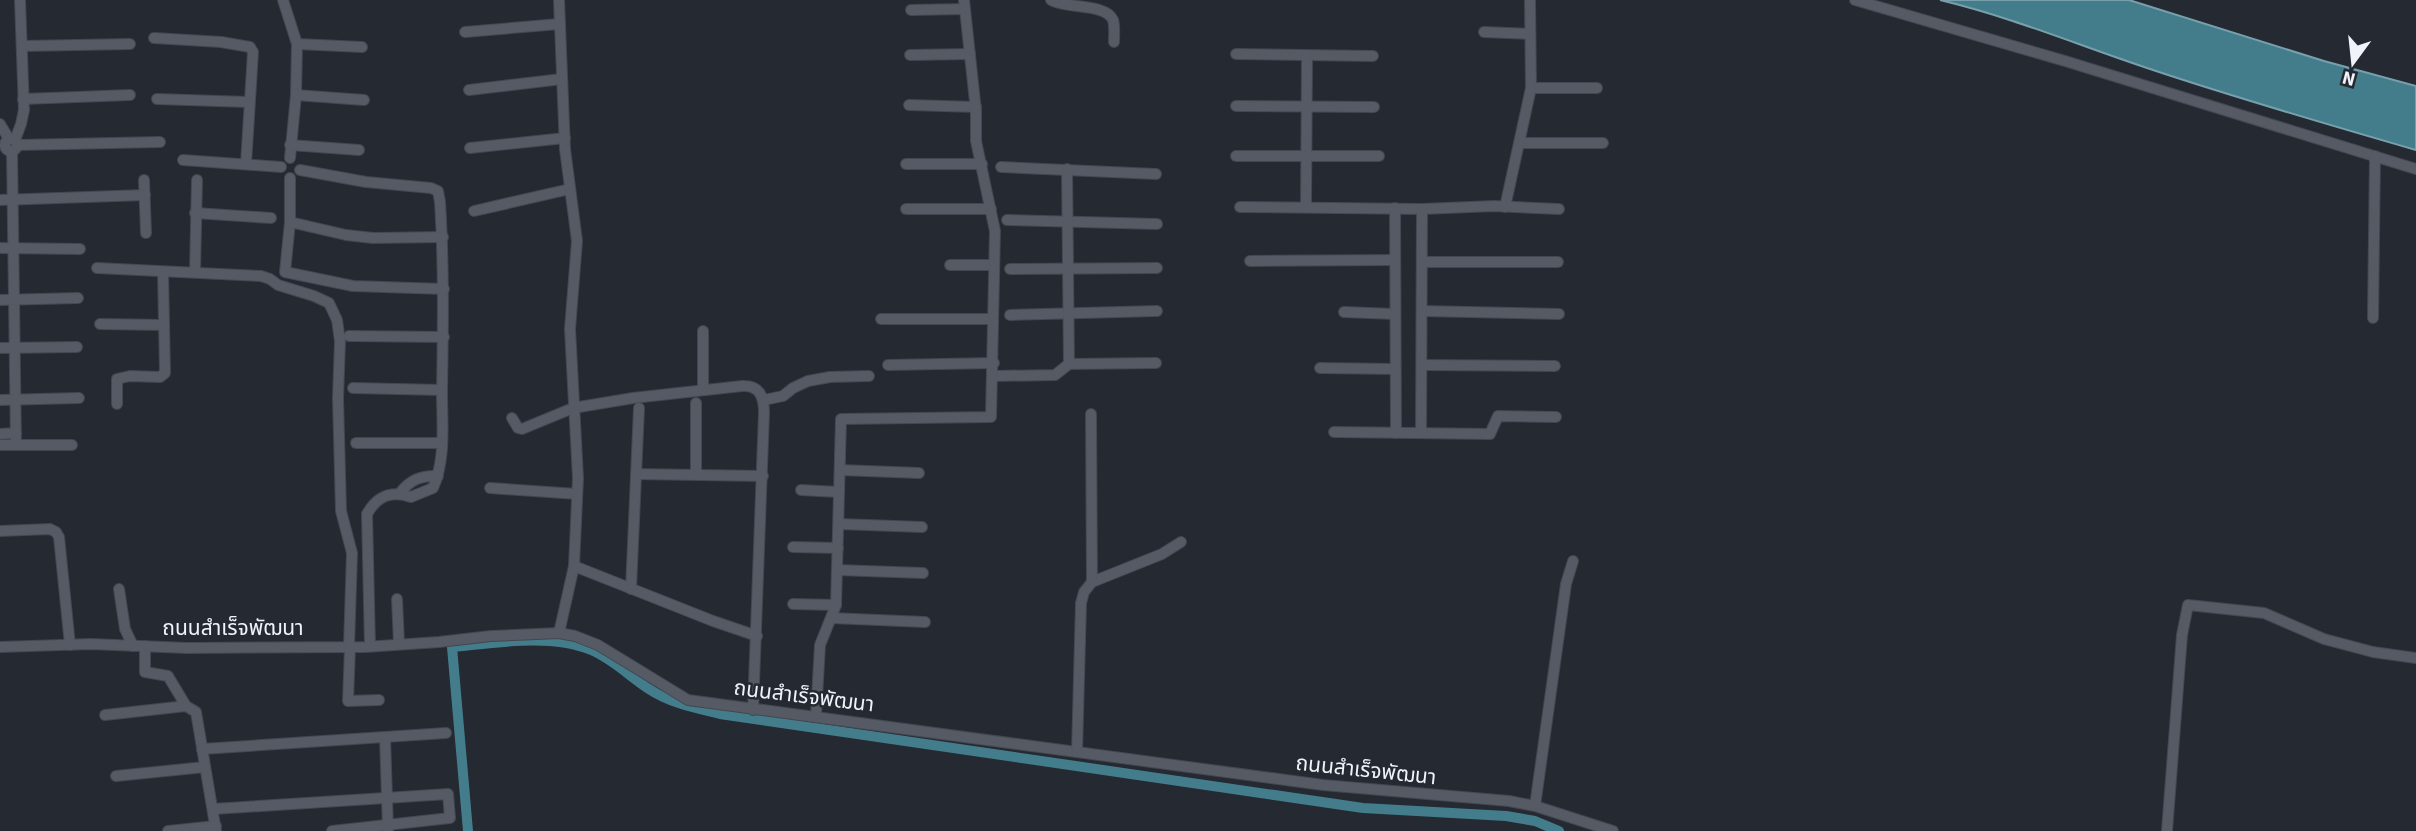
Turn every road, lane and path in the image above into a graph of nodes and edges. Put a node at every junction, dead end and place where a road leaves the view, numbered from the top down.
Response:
1 (20, 0) edge
2 (283, 0) edge
3 (559, 0) edge
4 (1051, 0) edge
5 (1530, 0) edge
6 (1855, 0) edge
7 (964, 5) edge
8 (911, 10) dead end
9 (559, 24) junction
10 (465, 32) dead end
11 (1484, 32) dead end
12 (1530, 34) junction
13 (154, 38) dead end
14 (1114, 42) dead end
15 (130, 44) dead end
16 (297, 44) junction
17 (23, 47) junction
18 (362, 47) dead end
19 (970, 54) junction
20 (1236, 54) dead end
21 (910, 55) dead end
22 (1307, 56) junction
23 (1373, 56) dead end
24 (562, 79) junction
25 (1531, 88) junction
26 (1597, 88) dead end
27 (469, 90) dead end
28 (296, 94) junction
29 (130, 95) dead end
30 (23, 99) junction
31 (157, 99) dead end
32 (364, 100) dead end
33 (248, 102) junction
34 (909, 105) dead end
35 (1236, 106) dead end
36 (1307, 106) junction
37 (976, 107) junction
38 (1374, 107) dead end
39 (0, 124) edge
40 (565, 138) junction
41 (160, 142) dead end
42 (1520, 143) junction
43 (1603, 143) dead end
44 (9, 145) edge
45 (290, 145) junction
46 (470, 148) dead end
47 (359, 150) dead end
48 (1236, 156) dead end
49 (1379, 156) dead end
50 (2375, 156) junction
51 (1306, 157) junction
52 (290, 158) junction
53 (183, 160) dead end
54 (982, 163) junction
55 (246, 164) junction
56 (905, 164) dead end
57 (281, 167) junction
58 (1001, 167) dead end
59 (1067, 169) junction
60 (2416, 169) edge
61 (300, 170) junction
62 (1156, 174) dead end
63 (290, 178) junction
64 (144, 180) dead end
65 (197, 180) dead end
66 (570, 189) junction
67 (145, 195) junction
68 (13, 199) junction
69 (0, 200) edge
70 (1240, 206) dead end
71 (1306, 206) junction
72 (1505, 207) junction
73 (1395, 208) junction
74 (906, 209) dead end
75 (990, 209) junction
76 (1422, 209) junction
77 (1559, 209) dead end
78 (474, 211) dead end
79 (195, 214) junction
80 (271, 218) dead end
81 (1007, 220) dead end
82 (290, 222) junction
83 (1067, 223) junction
84 (1157, 224) dead end
85 (146, 233) dead end
86 (443, 237) junction
87 (0, 248) edge
88 (13, 248) junction
89 (80, 249) dead end
90 (1394, 260) junction
91 (1250, 261) dead end
92 (1423, 262) junction
93 (1558, 262) dead end
94 (950, 265) dead end
95 (994, 265) junction
96 (97, 268) dead end
97 (1010, 268) dead end
98 (1157, 268) dead end
99 (1068, 270) junction
100 (163, 272) junction
101 (195, 272) junction
102 (444, 289) junction
103 (78, 298) dead end
104 (13, 299) junction
105 (0, 300) edge
106 (1157, 311) dead end
107 (1423, 311) junction
108 (1344, 312) dead end
109 (1068, 314) junction
110 (1394, 314) junction
111 (1559, 314) dead end
112 (1010, 315) dead end
113 (2372, 318) dead end
114 (881, 319) dead end
115 (993, 319) junction
116 (100, 324) dead end
117 (164, 325) junction
118 (703, 331) dead end
119 (349, 336) dead end
120 (444, 337) junction
121 (77, 347) dead end
122 (0, 348) edge
123 (14, 348) junction
124 (994, 363) junction
125 (1156, 363) dead end
126 (1069, 364) junction
127 (888, 365) dead end
128 (1422, 365) junction
129 (1555, 366) dead end
130 (1321, 368) dead end
131 (1395, 369) junction
132 (869, 376) dead end
133 (993, 376) junction
134 (353, 388) dead end
135 (442, 390) junction
136 (703, 390) junction
137 (79, 398) dead end
138 (0, 400) edge
139 (14, 400) junction
140 (764, 400) junction
141 (696, 403) dead end
142 (117, 404) dead end
143 (573, 408) junction
144 (639, 408) dead end
145 (1091, 414) dead end
146 (1556, 417) dead end
147 (512, 418) dead end
148 (1334, 432) dead end
149 (0, 433) edge
150 (1396, 433) junction
151 (1421, 433) junction
152 (16, 439) junction
153 (356, 443) dead end
154 (441, 443) junction
155 (0, 445) edge
156 (72, 445) dead end
157 (840, 470) junction
158 (919, 473) dead end
159 (636, 474) junction
160 (696, 475) junction
161 (762, 476) junction
162 (490, 488) dead end
163 (800, 490) dead end
164 (839, 492) junction
165 (577, 494) junction
166 (839, 524) junction
167 (922, 527) dead end
168 (0, 531) edge
169 (1181, 542) dead end
170 (793, 547) dead end
171 (838, 548) junction
172 (1573, 561) dead end
173 (574, 566) junction
174 (837, 570) junction
175 (923, 573) dead end
176 (1092, 582) junction
177 (120, 589) dead end
178 (631, 589) junction
179 (397, 599) dead end
180 (793, 604) dead end
181 (836, 605) junction
182 (831, 618) junction
183 (925, 622) dead end
184 (559, 633) junction
185 (757, 636) junction
186 (399, 644) junction
187 (70, 645) junction
188 (133, 646) junction
189 (145, 646) junction
190 (370, 646) junction
191 (0, 647) edge
192 (349, 647) junction
193 (2416, 658) edge
194 (379, 700) dead end
195 (186, 706) junction
196 (753, 710) junction
197 (105, 715) dead end
198 (816, 715) junction
199 (446, 733) dead end
200 (385, 737) junction
201 (202, 749) junction
202 (1077, 752) junction
203 (205, 767) junction
204 (116, 776) dead end
205 (386, 798) junction
206 (1535, 806) junction
207 (213, 809) junction
208 (216, 828) edge
209 (387, 828) edge
210 (168, 831) edge
211 (332, 831) edge
212 (1613, 831) edge
213 (2167, 831) edge

1 - 17 street
2 - 16 street
3 - 9 street
4 - 14 street
5 - 12 street
6 - 50 street
7 - 8 street
7 - 19 street
9 - 10 street
9 - 24 street
11 - 12 street
12 - 25 street
13 - 33 street
15 - 17 street
16 - 18 street
16 - 28 street
17 - 30 street
19 - 21 street
19 - 37 street
20 - 22 street
22 - 23 street
22 - 36 street
24 - 27 street
24 - 40 street
25 - 26 street
25 - 42 street
28 - 32 street
28 - 45 street
29 - 30 street
30 - 44 street
31 - 33 street
33 - 55 street
34 - 37 street
35 - 36 street
36 - 38 street
36 - 51 street
37 - 54 street
39 - 44 street
40 - 46 street
40 - 66 street
41 - 44 street
42 - 43 street
42 - 72 street
44 - 68 street
45 - 47 street
45 - 52 street
48 - 51 street
49 - 51 street
50 - 60 street
50 - 113 street
51 - 71 street
52 - 57 street
52 - 61 street
53 - 55 street
54 - 56 street
54 - 75 street
55 - 57 street
57 - 63 street
58 - 59 street
59 - 62 street
59 - 83 street
61 - 63 street
61 - 86 street
63 - 82 street
64 - 67 street
65 - 79 street
66 - 78 street
66 - 143 street
67 - 68 street
67 - 85 street
68 - 69 street
68 - 88 street
70 - 71 street
71 - 73 street
72 - 76 street
72 - 77 street
73 - 76 street
73 - 90 street
74 - 75 street
75 - 95 street
76 - 92 street
79 - 80 street
79 - 101 street
81 - 83 street
82 - 86 street
82 - 102 street
83 - 84 street
83 - 99 street
86 - 102 street
87 - 88 street
88 - 89 street
88 - 104 street
90 - 91 street
90 - 110 street
92 - 93 street
92 - 107 street
94 - 95 street
95 - 115 street
96 - 100 street
97 - 99 street
98 - 99 street
99 - 109 street
100 - 101 street
100 - 117 street
101 - 192 street
102 - 120 street
103 - 104 street
104 - 105 street
104 - 123 street
106 - 109 street
107 - 111 street
107 - 128 street
108 - 110 street
109 - 112 street
109 - 126 street
110 - 131 street
114 - 115 street
115 - 124 street
116 - 117 street
117 - 142 street
118 - 136 street
119 - 120 street
120 - 135 street
121 - 123 street
122 - 123 street
123 - 139 street
124 - 127 street
124 - 133 street
125 - 126 street
126 - 133 street
128 - 129 street
128 - 151 street
130 - 131 street
131 - 150 street
132 - 140 street
133 - 157 street
134 - 135 street
135 - 154 street
136 - 140 street
136 - 143 street
137 - 139 street
138 - 139 street
139 - 152 street
140 - 161 street
141 - 160 street
143 - 147 street
143 - 165 street
144 - 159 street
145 - 176 street
146 - 151 street
148 - 150 street
149 - 152 street
150 - 151 street
152 - 155 street
152 - 156 street
153 - 154 street
154 - 190 street
157 - 158 street
157 - 164 street
159 - 160 street
159 - 178 street
160 - 161 street
161 - 185 street
162 - 165 street
163 - 164 street
164 - 166 street
165 - 173 street
166 - 167 street
166 - 171 street
168 - 187 street
169 - 176 street
170 - 171 street
171 - 174 street
172 - 206 street
173 - 178 street
173 - 184 street
174 - 175 street
174 - 181 street
176 - 202 street
177 - 188 street
178 - 185 street
179 - 186 street
180 - 181 street
181 - 182 street
182 - 183 street
182 - 198 street
184 - 186 street, ถนนสำเร็จพัฒนา
184 - 196 street, ถนนสำเร็จพัฒนา
185 - 196 street
186 - 190 street, ถนนสำเร็จพัฒนา
187 - 188 street, ถนนสำเร็จพัฒนา
187 - 191 street, ถนนสำเร็จพัฒนา
188 - 189 street, ถนนสำเร็จพัฒนา
189 - 192 street, ถนนสำเร็จพัฒนา
189 - 195 street
190 - 192 street, ถนนสำเร็จพัฒนา
192 - 194 street
193 - 213 street
195 - 197 street
195 - 201 street
196 - 198 street, ถนนสำเร็จพัฒนา
198 - 202 street, ถนนสำเร็จพัฒนา
199 - 200 street
200 - 201 street
200 - 205 street
201 - 203 street
202 - 206 street, ถนนสำเร็จพัฒนา
203 - 204 street
203 - 207 street
205 - 207 street
205 - 209 street
205 - 209 street
206 - 212 street, ถนนสำเร็จพัฒนา
207 - 208 street
208 - 210 street
209 - 211 street

